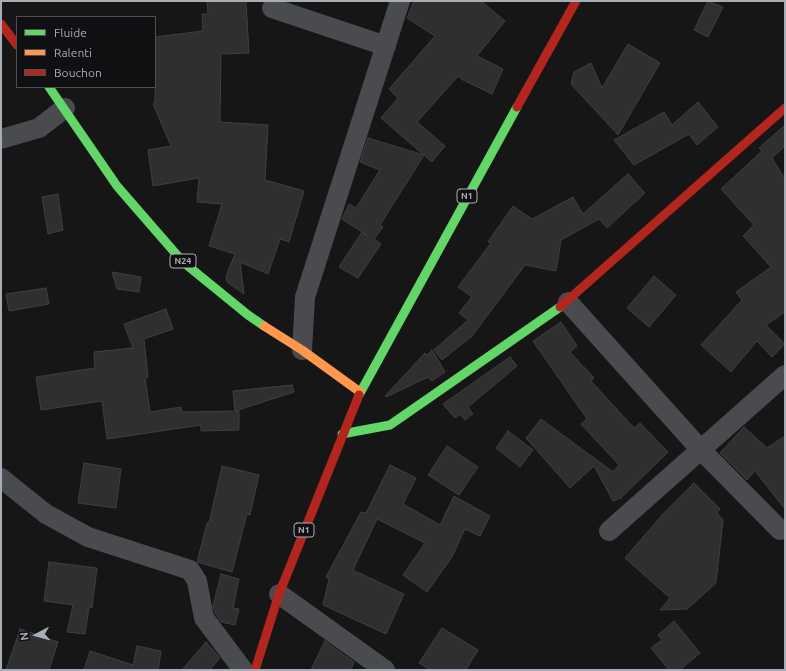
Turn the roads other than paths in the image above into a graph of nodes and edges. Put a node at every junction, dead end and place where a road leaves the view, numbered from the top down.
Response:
1 (400, 1) edge
2 (576, 1) edge
3 (272, 8) dead end
4 (1, 24) edge
5 (16, 44) edge
6 (386, 46) junction
7 (50, 88) edge
8 (65, 108) junction
9 (785, 108) edge
10 (1, 139) edge
11 (568, 302) junction
12 (302, 350) junction
13 (785, 375) edge
14 (360, 392) junction
15 (342, 434) junction
16 (701, 450) junction
17 (1, 478) edge
18 (780, 530) dead end
19 (609, 531) dead end
20 (279, 594) junction
21 (243, 670) edge
22 (255, 670) edge
23 (385, 670) edge

1 - 6 street
2 - 14 main road, N1
3 - 6 street
4 - 5 main road
6 - 12 street
7 - 8 main road, N24
8 - 10 street
8 - 12 main road, N24
9 - 11 main road
11 - 15 main road
11 - 16 street
12 - 14 main road, N24
13 - 16 street
14 - 15 main road, N1
15 - 20 main road, N1
16 - 18 street
16 - 19 street
17 - 21 street
20 - 22 main road, N1
20 - 23 street

